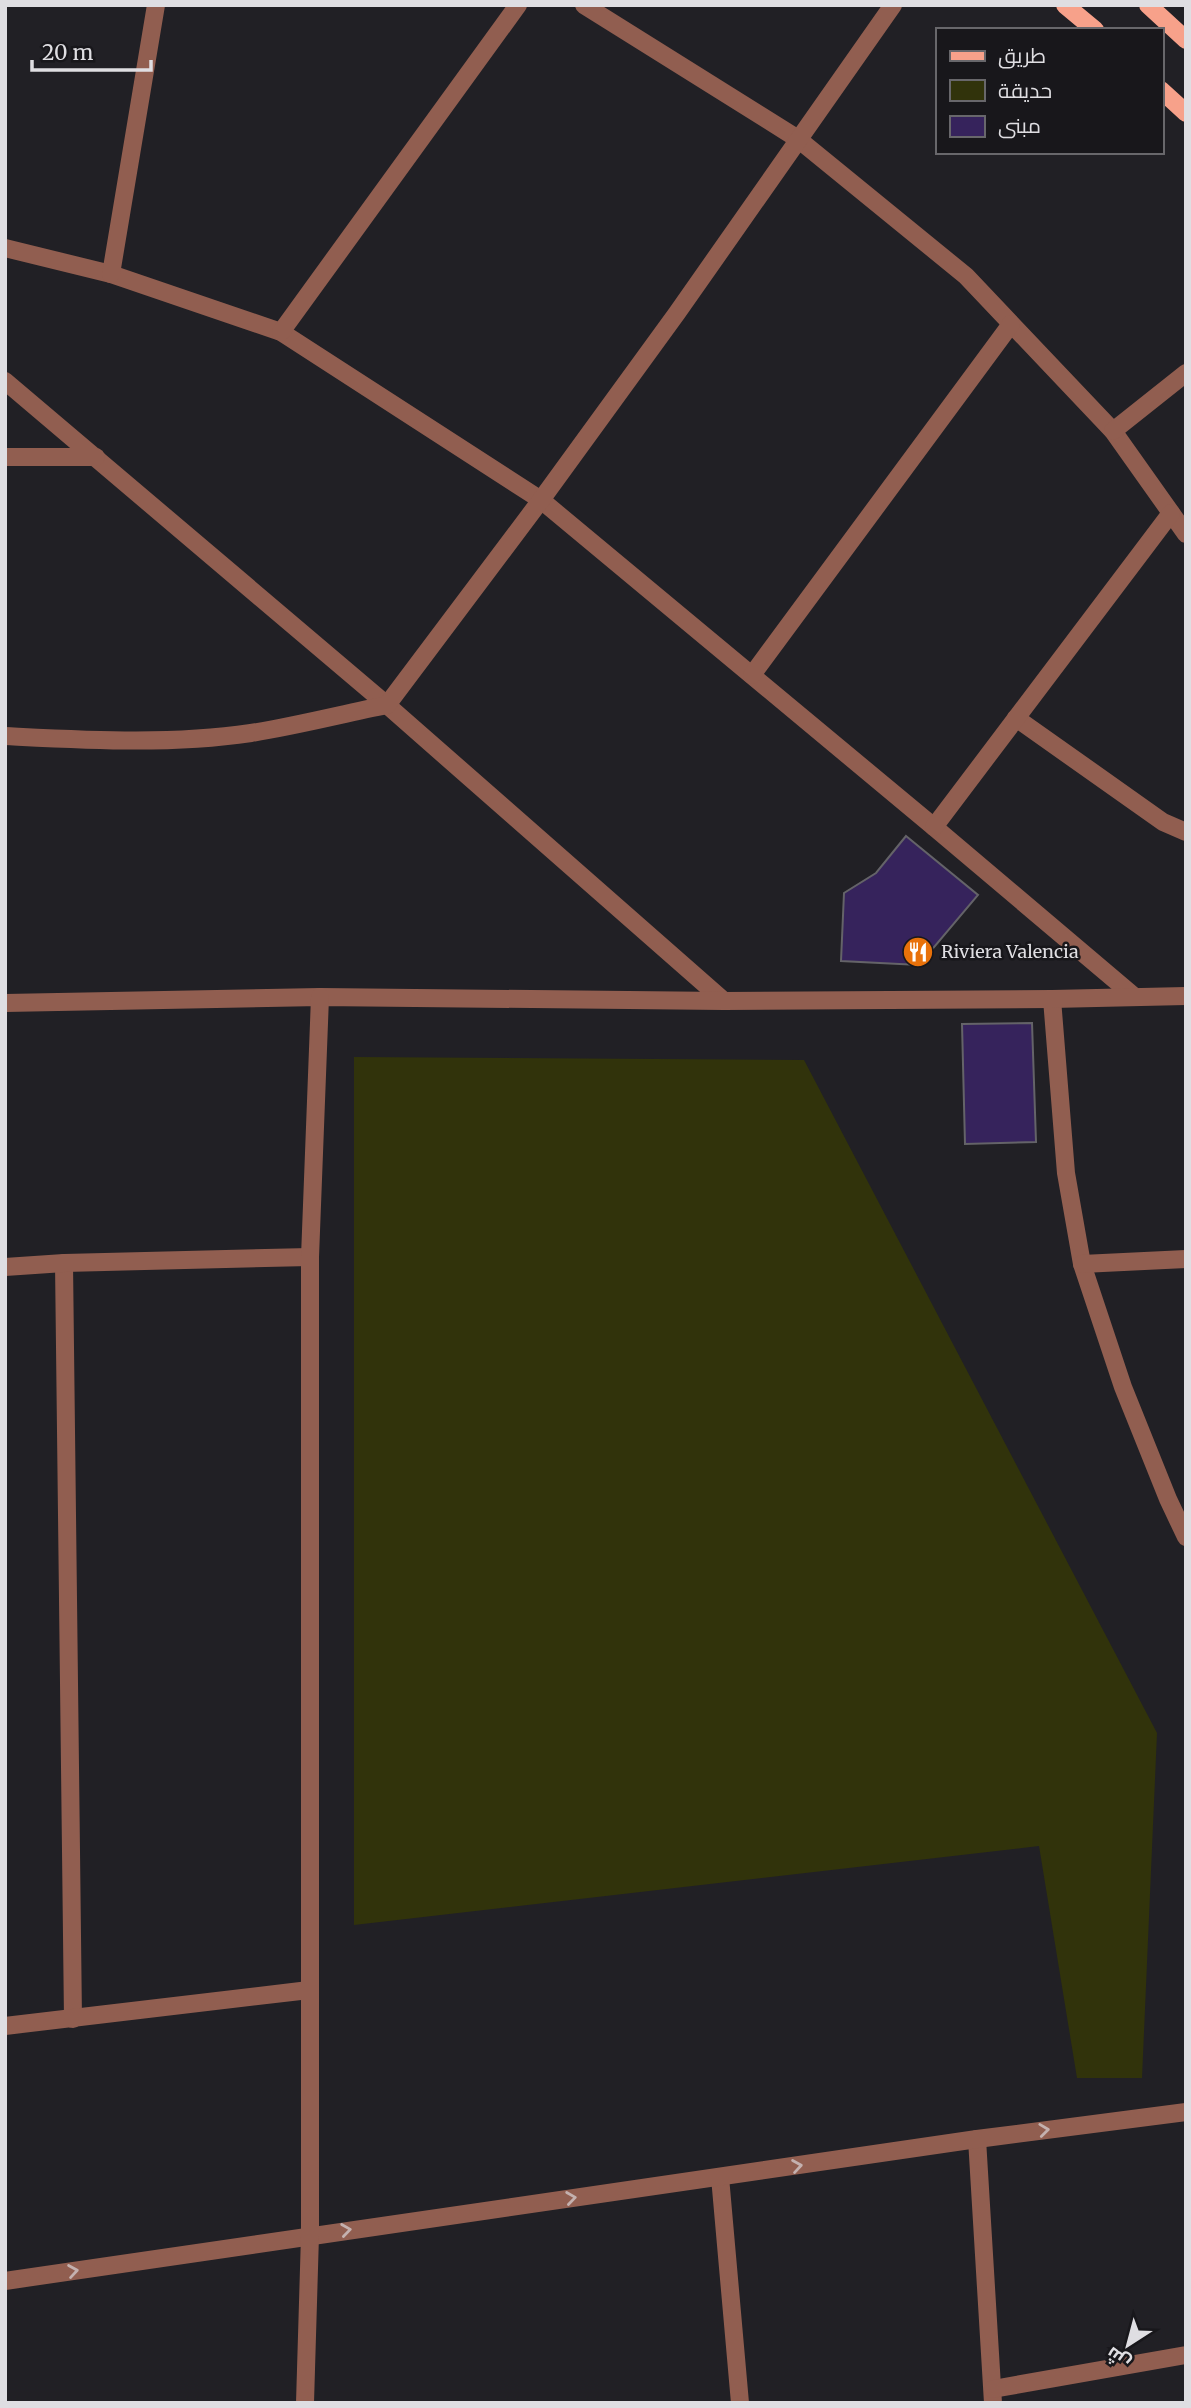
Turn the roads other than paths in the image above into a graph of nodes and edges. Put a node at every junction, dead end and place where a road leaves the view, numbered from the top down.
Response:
1 (156, 5) edge
2 (518, 5) edge
3 (584, 5) edge
4 (893, 5) edge
5 (1065, 5) edge
6 (1148, 5) edge
7 (1094, 28) edge
8 (1186, 40) edge
9 (1163, 92) edge
10 (1186, 113) edge
11 (798, 139) junction
12 (5, 248) edge
13 (111, 274) junction
14 (1012, 324) junction
15 (281, 332) junction
16 (1186, 373) edge
17 (5, 381) edge
18 (1113, 431) junction
19 (5, 457) edge
20 (96, 457) junction
21 (541, 500) junction
22 (1171, 513) junction
23 (1186, 534) edge
24 (752, 674) junction
25 (387, 705) junction
26 (1016, 718) junction
27 (5, 736) edge
28 (934, 827) junction
29 (1186, 832) edge
30 (1186, 996) edge
31 (320, 997) junction
32 (1135, 997) junction
33 (1052, 999) junction
34 (724, 1001) junction
35 (5, 1003) edge
36 (310, 1257) junction
37 (1186, 1259) edge
38 (64, 1263) junction
39 (1082, 1264) junction
40 (5, 1266) edge
41 (1177, 1499) edge
42 (1186, 1537) edge
43 (309, 1990) junction
44 (73, 2019) junction
45 (5, 2026) edge
46 (1186, 2112) edge
47 (977, 2139) junction
48 (720, 2177) junction
49 (310, 2235) junction
50 (5, 2281) edge
51 (1186, 2355) edge
52 (993, 2396) edge
53 (305, 2403) edge
54 (740, 2403) edge

1 - 13 street
2 - 15 street
3 - 11 street
4 - 11 street
5 - 7 main road
6 - 8 main road
9 - 10 main road
11 - 14 street
11 - 21 street
12 - 13 street
13 - 15 street
14 - 18 street
14 - 24 street
15 - 21 street
16 - 18 street
17 - 20 street
18 - 22 street
19 - 20 street
20 - 25 street
21 - 24 street
21 - 25 street
22 - 23 street
22 - 26 street
24 - 28 street
25 - 27 street
25 - 34 street
26 - 28 street
26 - 29 street
28 - 32 street
30 - 32 street
31 - 34 street
31 - 35 street
31 - 36 street
32 - 33 street
33 - 34 street
33 - 39 street
36 - 38 street
36 - 43 street
37 - 39 street
38 - 40 street
38 - 44 street
39 - 41 street
41 - 42 street
43 - 44 street
43 - 49 street
44 - 45 street
47 -> 46 street
48 -> 47 street
47 - 52 street
49 -> 48 street
48 - 54 street
50 -> 49 street
49 - 53 street
51 - 52 street

